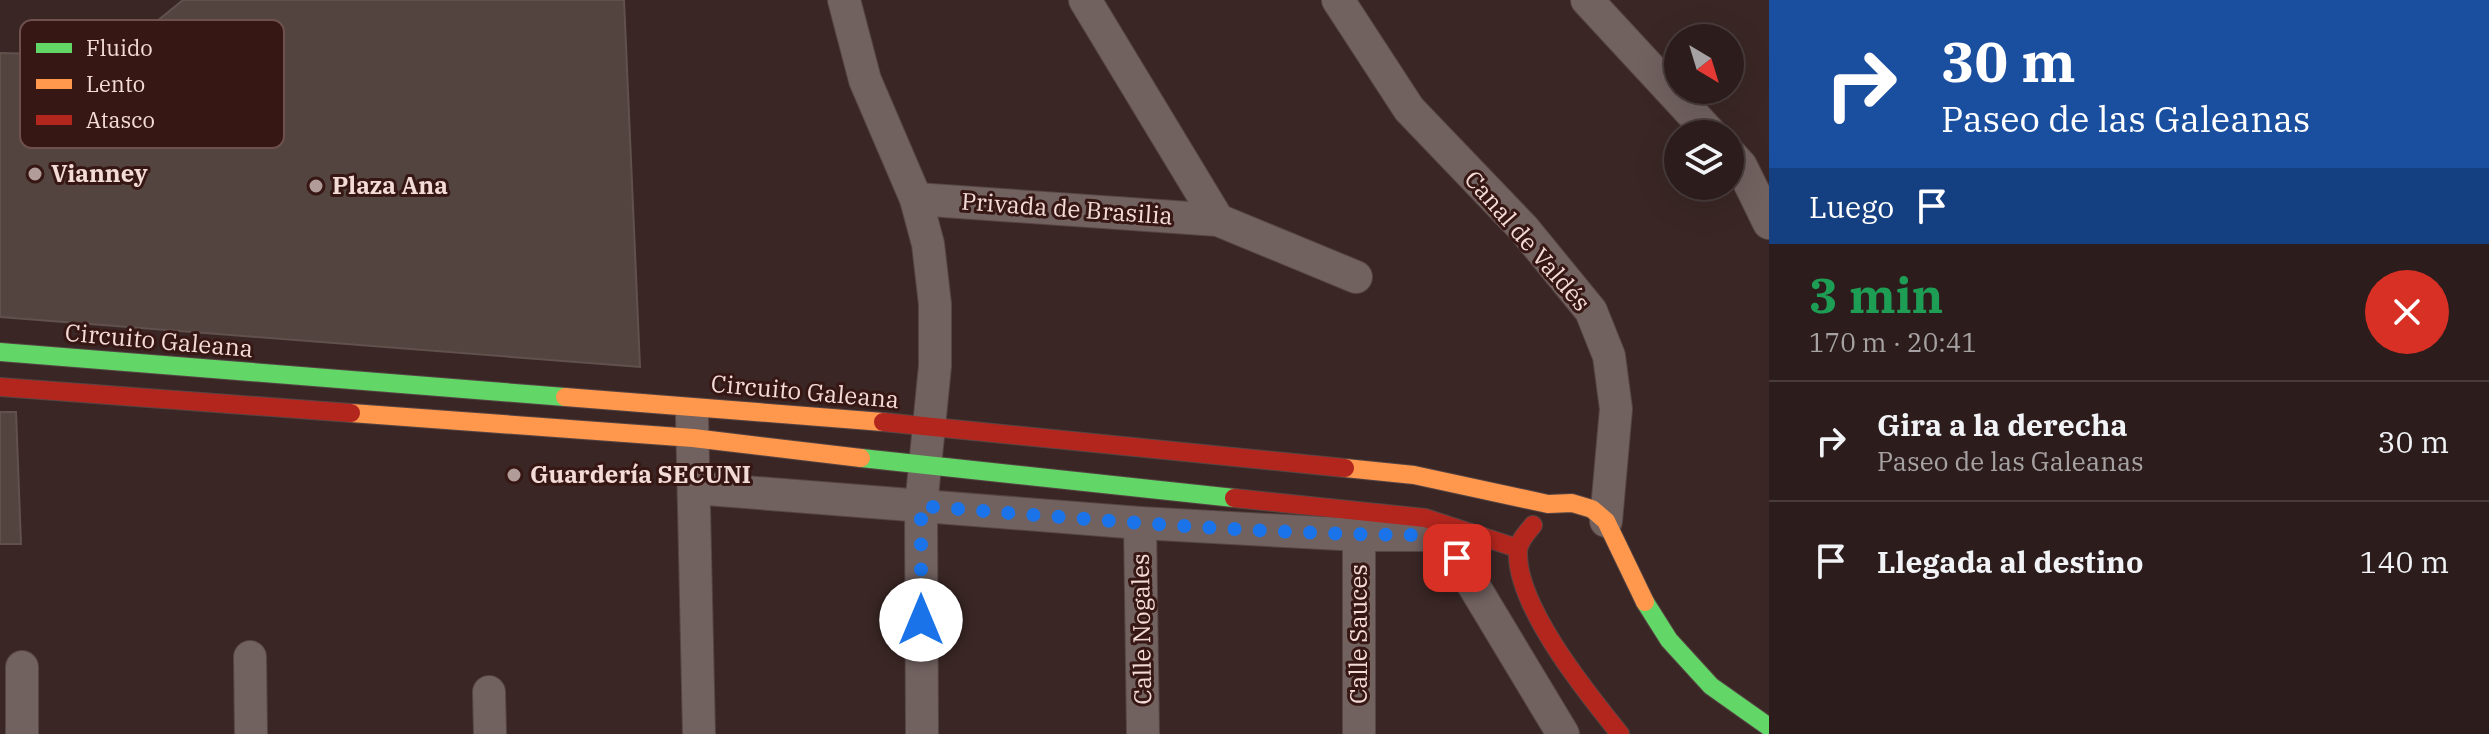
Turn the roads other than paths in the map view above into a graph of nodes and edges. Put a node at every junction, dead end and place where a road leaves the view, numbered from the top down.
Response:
1 (844, 0) edge
2 (1085, 0) edge
3 (1338, 0) edge
4 (1587, 0) edge
5 (1698, 120) edge
6 (1744, 172) edge
7 (916, 199) junction
8 (1218, 220) junction
9 (1769, 223) edge
10 (1356, 277) dead end
11 (3, 352) edge
12 (2, 388) edge
13 (692, 422) junction
14 (928, 426) junction
15 (924, 465) junction
16 (694, 494) junction
17 (1548, 504) junction
18 (921, 506) junction
19 (1606, 521) junction
20 (1140, 523) junction
21 (1359, 535) junction
22 (1517, 548) junction
23 (250, 657) dead end
24 (22, 667) dead end
25 (489, 692) dead end
26 (1769, 727) edge
27 (22, 734) edge
28 (251, 734) edge
29 (490, 734) edge
30 (699, 734) edge
31 (922, 734) edge
32 (1143, 734) edge
33 (1359, 734) edge
34 (1563, 734) edge
35 (1620, 734) edge

1 - 7 street
2 - 8 street, Privada de Brasilia
3 - 19 street, Canal de Valdés
4 - 5 street
6 - 9 street
7 - 8 street, Privada de Brasilia
7 - 14 street
8 - 10 street, Privada de Brasilia
11 - 12 street
11 - 13 street, Circuito Galeana
12 - 13 street, Circuito Galeana
13 - 14 street, Circuito Galeana
13 - 15 street, Circuito Galeana
13 - 16 street
14 - 15 street
14 - 17 street, Circuito Galeana
15 - 18 street
15 - 22 street, Circuito Galeana
16 - 18 street
16 - 30 street
17 - 19 street
17 - 22 street
18 - 20 street
18 - 31 street
19 - 26 street
20 - 21 street
20 - 32 street, Calle Nogales
21 - 33 street, Calle Sauces
21 - 34 street
22 - 35 street
23 - 28 street
24 - 27 street
25 - 29 street

